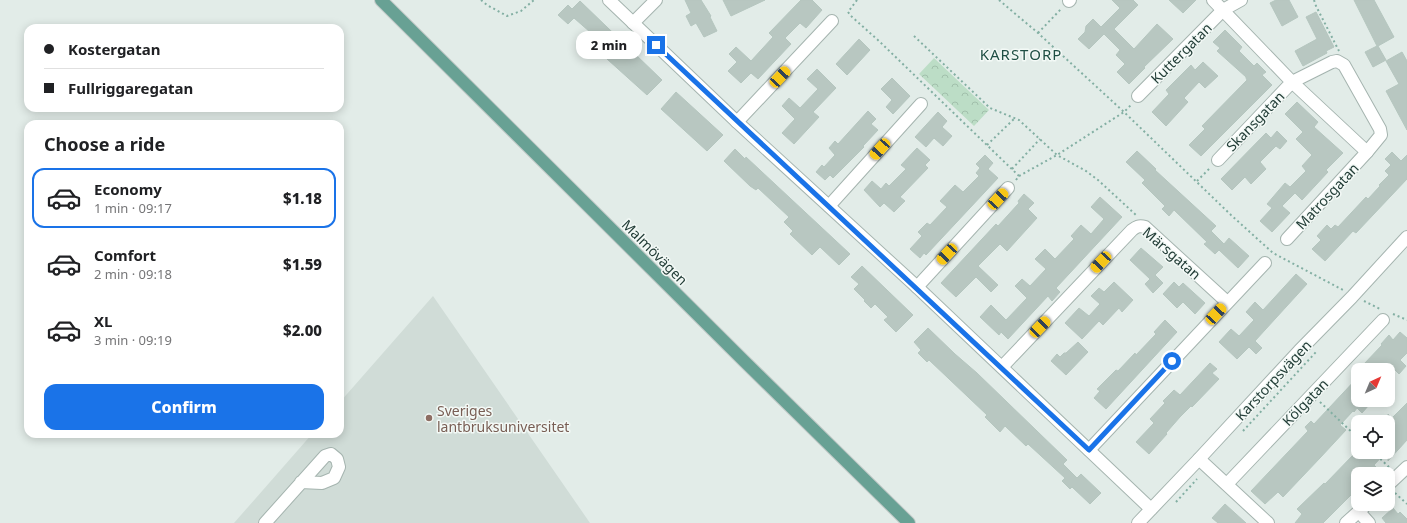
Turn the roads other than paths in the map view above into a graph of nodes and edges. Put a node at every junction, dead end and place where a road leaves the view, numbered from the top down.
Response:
1 (381, 0) edge
2 (609, 0) edge
3 (656, 0) edge
4 (1213, 0) edge
5 (1241, 0) edge
6 (1223, 10) junction
7 (832, 21) dead end
8 (633, 23) junction
9 (1344, 65) joint
10 (1292, 82) junction
11 (1138, 96) road end
12 (921, 104) dead end
13 (737, 122) junction
14 (1367, 152) junction
15 (1218, 160) road end
16 (1008, 188) dead end
17 (829, 206) junction
18 (1407, 236) edge
19 (1287, 239) road end
20 (1265, 263) road end
21 (917, 287) junction
22 (1227, 302) junction
23 (1383, 320) dead end
24 (1002, 367) junction
25 (1089, 450) junction
26 (1199, 459) junction
27 (1403, 471) edge
28 (1395, 481) edge
29 (301, 482) dead end
30 (1227, 484) junction
31 (1151, 509) junction
32 (1360, 511) edge
33 (1364, 511) edge
34 (265, 523) edge
35 (909, 523) edge
36 (1138, 523) edge
37 (1268, 523) edge
38 (1346, 523) edge
39 (1369, 523) edge

1 - 35 main road, Malmövägen
2 - 8 street
3 - 8 street
4 - 6 street
5 - 6 street, Kuttergatan
6 - 10 street
6 - 11 street, Kuttergatan
7 - 13 street
8 - 13 street
9 - 10 street, Skansgatan
9 - 14 street, Matrosgatan
10 - 14 street
10 - 15 street, Skansgatan
12 - 17 street
13 - 17 street
14 - 19 street, Matrosgatan
16 - 21 street
17 - 21 street
18 - 26 street, Karstorpsvägen
20 - 22 street
21 - 24 street
22 - 24 street, Märsgatan
22 - 25 street
23 - 30 street, Kölgatan
24 - 25 street
25 - 31 street
26 - 30 street
26 - 31 street, Karstorpsvägen
27 - 28 street
29 - 34 street
30 - 37 street
31 - 36 street, Karstorpsvägen
32 - 38 street
33 - 39 street

